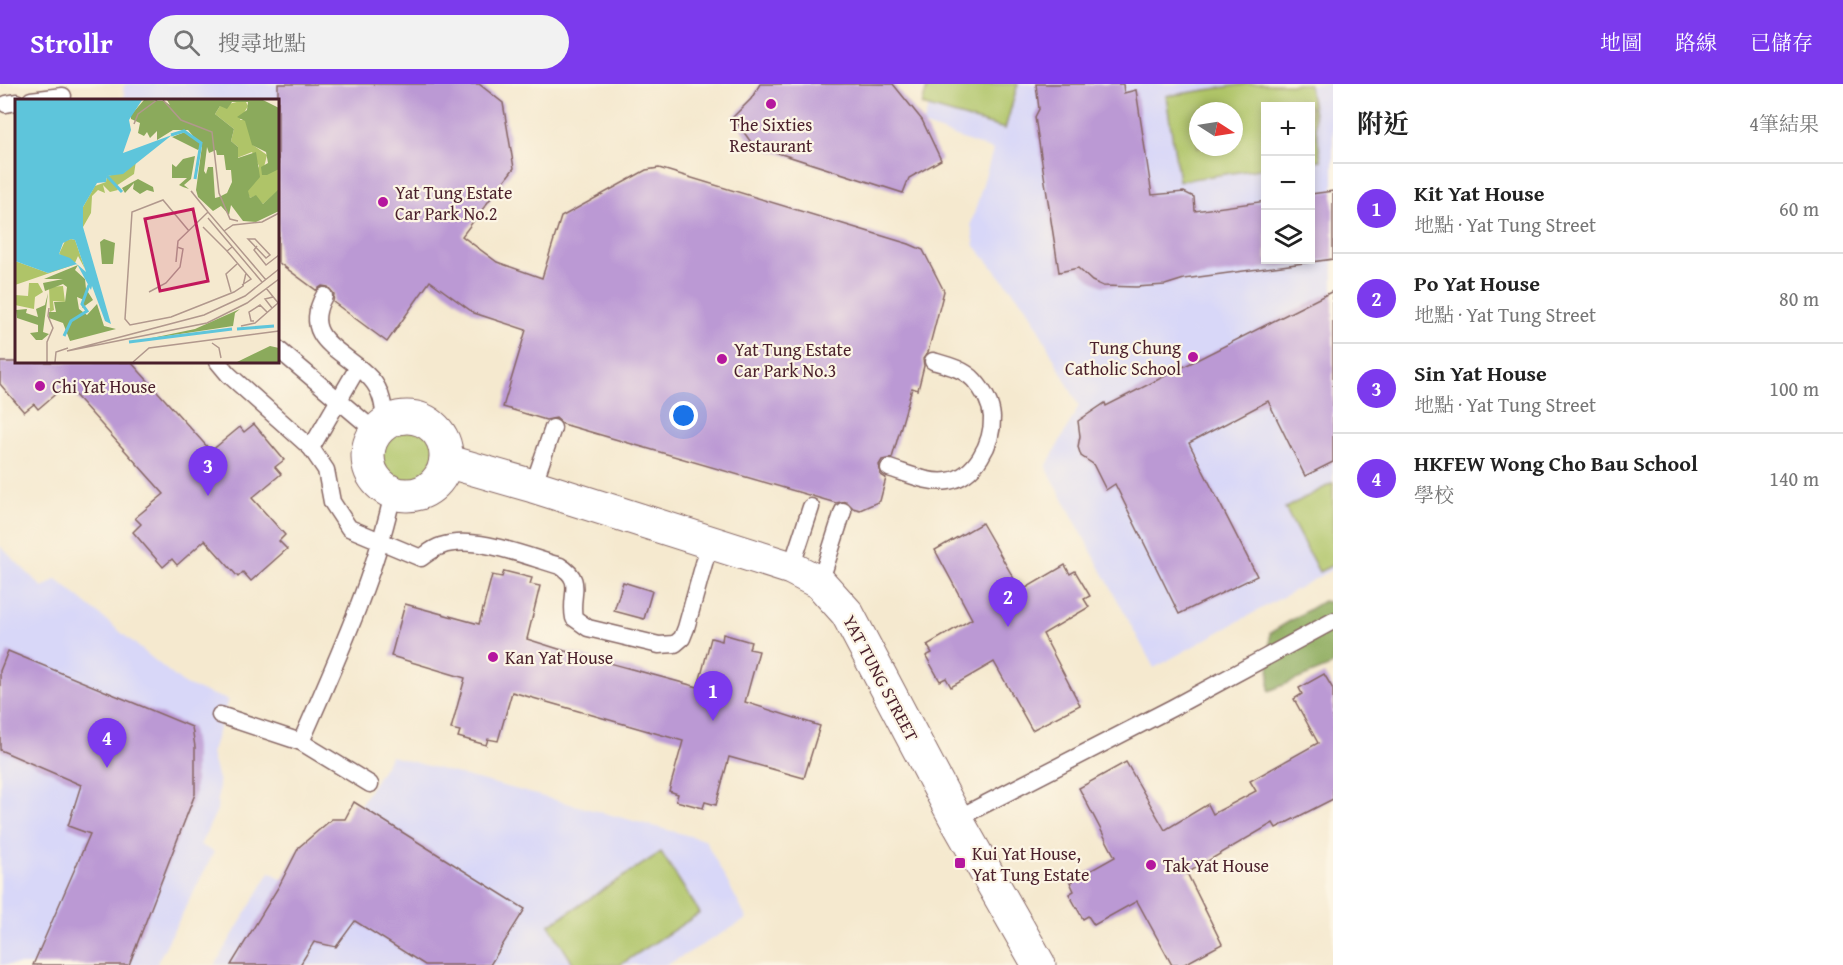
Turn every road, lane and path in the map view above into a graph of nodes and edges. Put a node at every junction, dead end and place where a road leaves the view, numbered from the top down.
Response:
1 (63, 94) edge
2 (36, 99) edge
3 (324, 296) dead end
4 (279, 350) edge
5 (933, 361) dead end
6 (219, 363) edge
7 (358, 368) junction
8 (335, 398) junction
9 (380, 427) junction
10 (553, 428) dead end
11 (311, 447) junction
12 (446, 461) junction
13 (889, 468) dead end
14 (533, 486) junction
15 (393, 493) junction
16 (811, 507) dead end
17 (843, 511) dead end
18 (381, 541) junction
19 (710, 542) junction
20 (791, 568) junction
21 (820, 584) junction
22 (1333, 621) edge
23 (220, 715) dead end
24 (301, 742) junction
25 (370, 784) dead end
26 (956, 819) junction
27 (1039, 965) edge

1 - 2 lane
3 - 7 lane
4 - 8 lane
5 - 13 lane
6 - 11 lane
7 - 8 lane
7 - 9 lane
8 - 9 lane
8 - 11 lane
9 - 12 street
9 - 15 street
10 - 14 lane
11 - 18 lane
12 - 14 street, YAT TUNG STREET
12 - 15 street
14 - 19 street, YAT TUNG STREET
15 - 18 lane
16 - 20 lane
17 - 21 lane
18 - 19 lane
18 - 24 lane
19 - 20 street, YAT TUNG STREET
20 - 21 street, YAT TUNG STREET
21 - 26 street, YAT TUNG STREET
22 - 26 lane
23 - 24 lane
24 - 25 lane
26 - 27 street, YAT TUNG STREET

